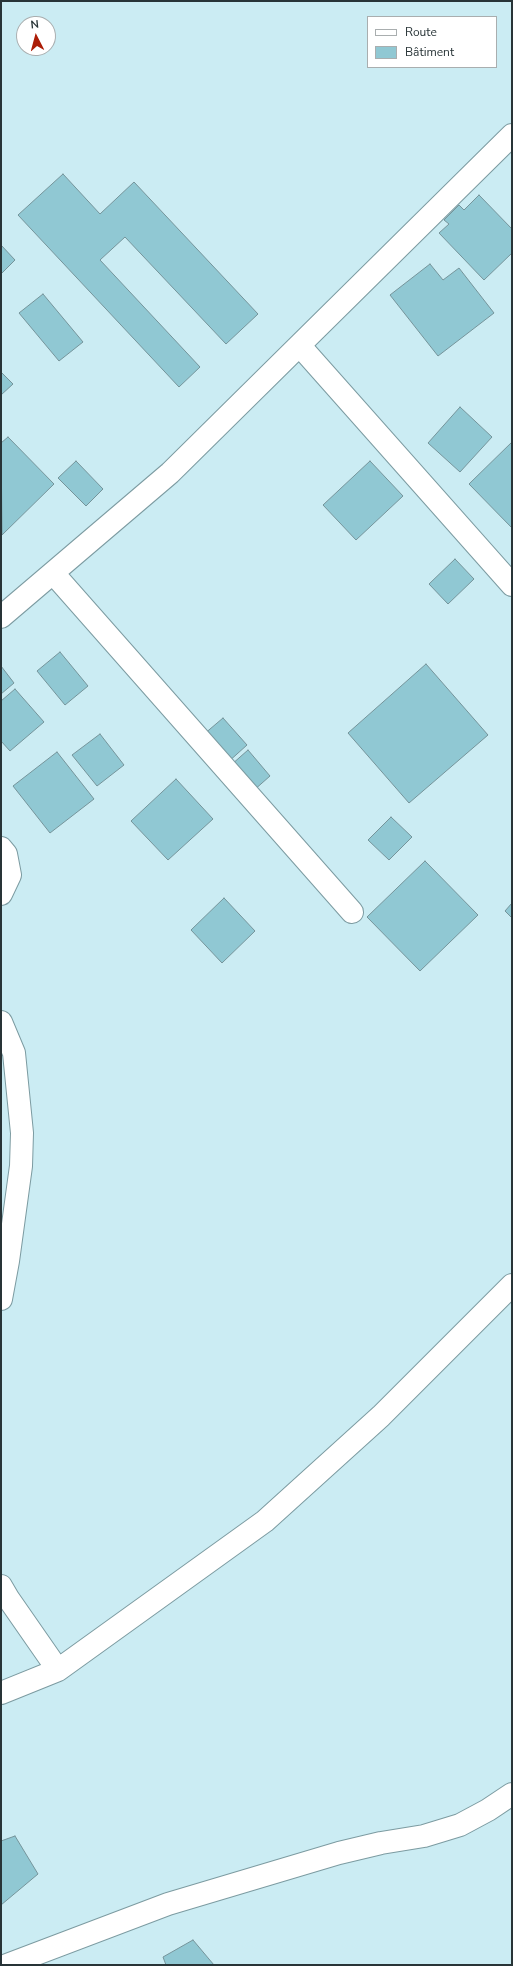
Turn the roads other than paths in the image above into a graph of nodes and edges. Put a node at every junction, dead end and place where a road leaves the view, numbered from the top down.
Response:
1 (512, 136) edge
2 (300, 346) junction
3 (53, 573) junction
4 (512, 585) edge
5 (1, 617) edge
6 (1, 848) edge
7 (1, 894) edge
8 (352, 912) dead end
9 (1, 1022) edge
10 (512, 1285) edge
11 (1, 1298) edge
12 (1, 1586) edge
13 (58, 1670) junction
14 (1, 1693) edge
15 (512, 1794) edge
16 (12, 1964) edge

1 - 2 street
2 - 3 street
2 - 4 street
3 - 5 street
3 - 8 street
6 - 7 street
9 - 11 street
10 - 13 street
12 - 13 street
13 - 14 street
15 - 16 street

